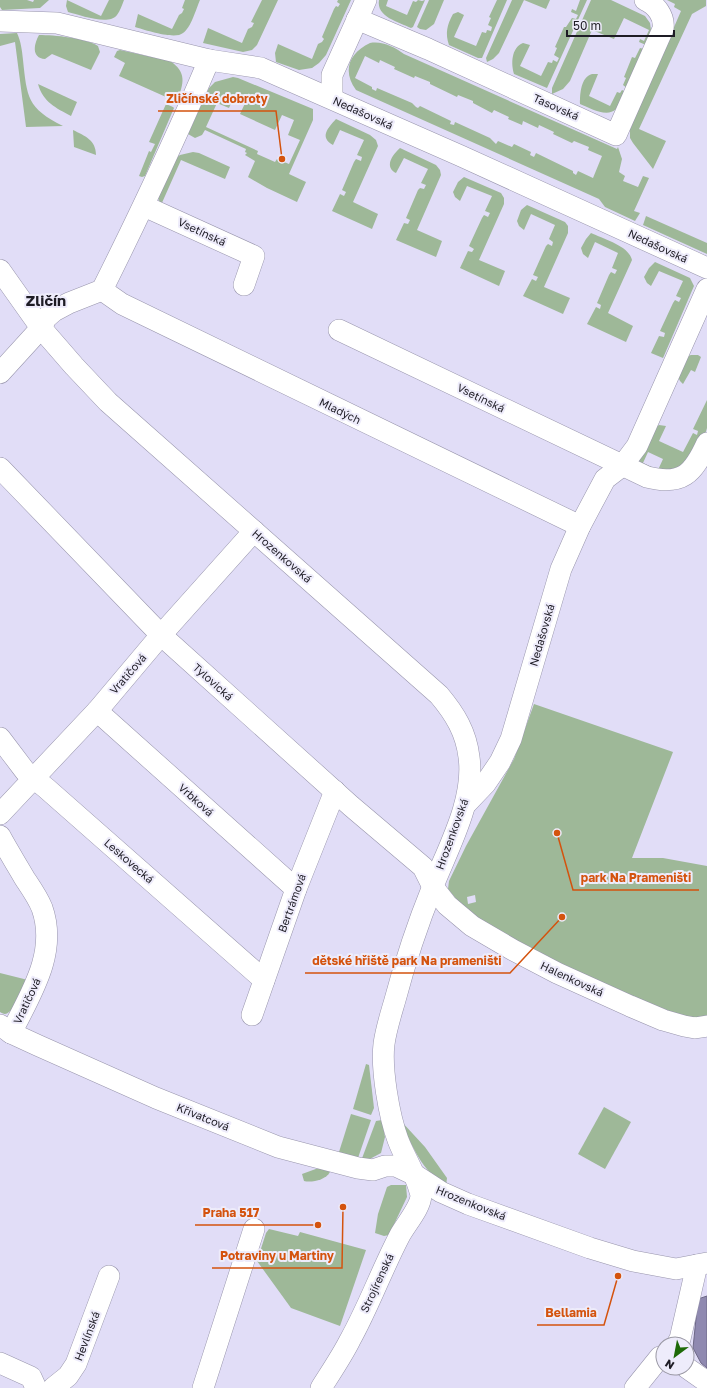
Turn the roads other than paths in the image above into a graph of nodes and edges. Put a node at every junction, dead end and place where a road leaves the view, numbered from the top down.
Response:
1 (645, 0) edge
2 (361, 9) edge
3 (0, 21) edge
4 (209, 60) junction
5 (332, 98) junction
6 (144, 206) junction
7 (707, 268) edge
8 (0, 270) edge
9 (244, 285) dead end
10 (707, 289) edge
11 (102, 290) junction
12 (41, 328) junction
13 (339, 330) dead end
14 (0, 373) edge
15 (706, 447) edge
16 (622, 466) junction
17 (0, 468) edge
18 (580, 526) junction
19 (254, 531) junction
20 (161, 634) junction
21 (97, 712) junction
22 (0, 738) edge
23 (34, 778) junction
24 (335, 791) junction
25 (464, 806) junction
26 (0, 814) edge
27 (0, 836) edge
28 (433, 887) junction
29 (296, 889) junction
30 (264, 980) junction
31 (252, 1016) dead end
32 (707, 1026) edge
33 (6, 1029) edge
34 (415, 1175) junction
35 (254, 1229) dead end
36 (702, 1264) edge
37 (109, 1276) dead end
38 (681, 1336) edge
39 (0, 1363) edge
40 (655, 1363) edge
41 (695, 1374) edge
42 (707, 1382) edge
43 (36, 1388) edge
44 (53, 1388) edge
45 (203, 1388) edge
46 (321, 1388) edge
47 (635, 1388) edge

1 - 2 street, Tasovská
2 - 5 street, Tasovská
3 - 4 street, Nedašovská
4 - 5 street, Nedašovská
4 - 6 street
5 - 7 street, Nedašovská
6 - 9 street, Vsetínská
6 - 11 street
8 - 12 street, Hrozenkovská
10 - 16 street, Nedašovská
11 - 12 street
11 - 18 street, Mladých
12 - 14 street
12 - 19 street, Hrozenkovská
13 - 16 street, Vsetínská
15 - 16 street
16 - 18 street, Nedašovská
17 - 20 street, Tylovická
18 - 25 street, Nedašovská
19 - 20 street, Vratičová
19 - 25 street, Hrozenkovská
20 - 21 street, Vratičová
20 - 24 street, Tylovická
21 - 23 street, Vratičová
21 - 29 street, Vrbková
22 - 23 street, Leskovecká
23 - 26 street, Vratičová
23 - 30 street, Leskovecká
24 - 28 street, Tylovická
24 - 29 street, Bertrámová
25 - 28 street, Hrozenkovská
27 - 33 street, Vratičová
28 - 32 street, Halenkovská
28 - 34 street, Hrozenkovská
29 - 30 street, Bertrámová
30 - 31 street, Bertrámová
33 - 34 street, Křivatcová
34 - 36 street, Hrozenkovská
34 - 46 street, Strojírenská
35 - 45 street
36 - 38 street
37 - 44 street, Hevlínská
39 - 43 street
40 - 47 street
41 - 42 street

